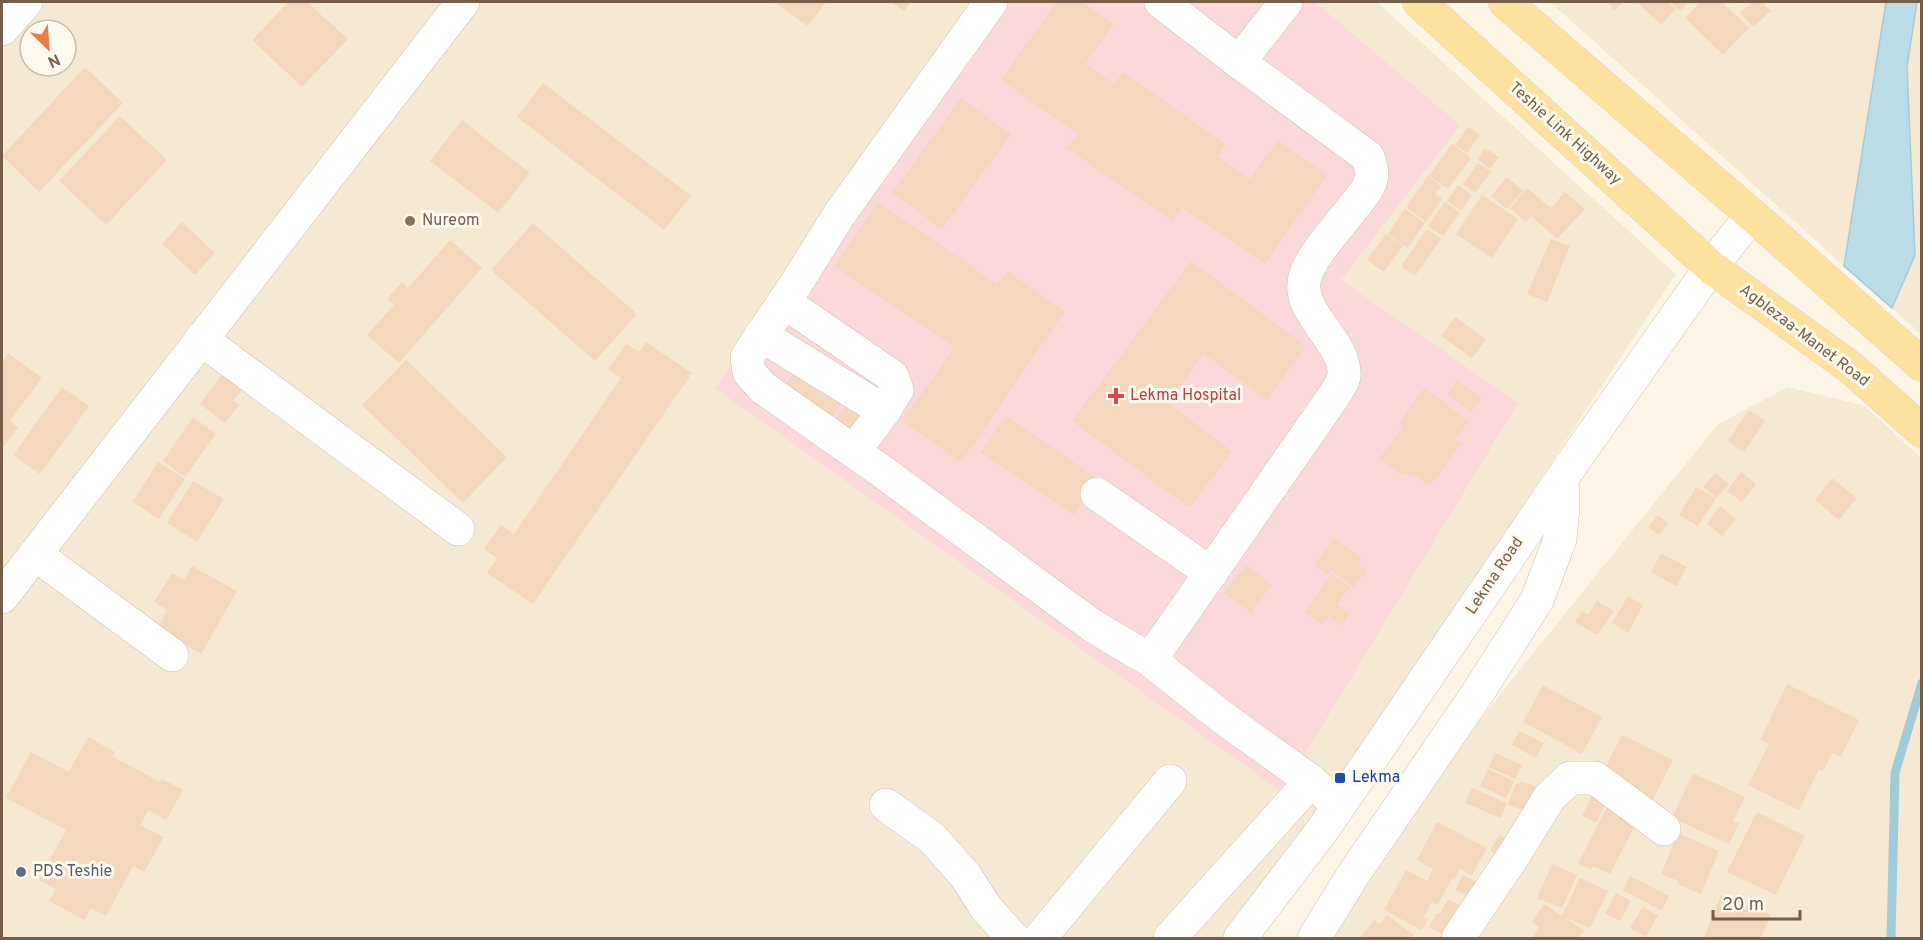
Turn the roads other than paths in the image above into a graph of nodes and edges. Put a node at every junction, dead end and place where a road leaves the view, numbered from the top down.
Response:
1 (26, 2) edge
2 (463, 2) edge
3 (991, 2) edge
4 (1161, 2) edge
5 (1286, 2) edge
6 (1419, 2) edge
7 (1505, 2) edge
8 (2, 29) edge
9 (1239, 63) junction
10 (1752, 215) junction
11 (1711, 267) junction
12 (784, 302) junction
13 (761, 335) junction
14 (201, 339) junction
15 (1922, 365) edge
16 (884, 411) junction
17 (1922, 431) edge
18 (854, 451) junction
19 (1562, 480) junction
20 (1097, 494) dead end
21 (458, 529) dead end
22 (35, 554) junction
23 (1211, 573) junction
24 (2, 597) edge
25 (1456, 634) junction
26 (172, 655) dead end
27 (1150, 660) junction
28 (1477, 694) junction
29 (1170, 781) dead end
30 (1311, 782) junction
31 (886, 805) dead end
32 (1339, 806) junction
33 (1664, 829) dead end
34 (1013, 939) edge
35 (1040, 939) edge
36 (1170, 939) edge
37 (1240, 939) edge
38 (1314, 939) edge
39 (1458, 939) edge

1 - 8 street
2 - 14 street
3 - 12 street
4 - 9 street
5 - 9 street
6 - 11 main road, Teshie Link Highway
7 - 10 main road
9 - 23 street
10 - 11 street, Lekma Road
10 - 15 main road
11 - 17 main road, Agblezaa-Manet Road
11 - 19 street, Lekma Road
12 - 13 street
12 - 16 street
13 - 16 street
13 - 18 street
14 - 21 street
14 - 22 street
16 - 18 street
18 - 27 street
19 - 25 street, Lekma Road
19 - 28 street
20 - 23 street
22 - 24 street
22 - 26 street
23 - 27 street
25 - 28 street
25 - 32 street, Lekma Road
27 - 30 street
28 - 38 street
29 - 35 street
30 - 32 street
30 - 36 street
31 - 34 street
32 - 37 street, Lekma Road
33 - 39 street

